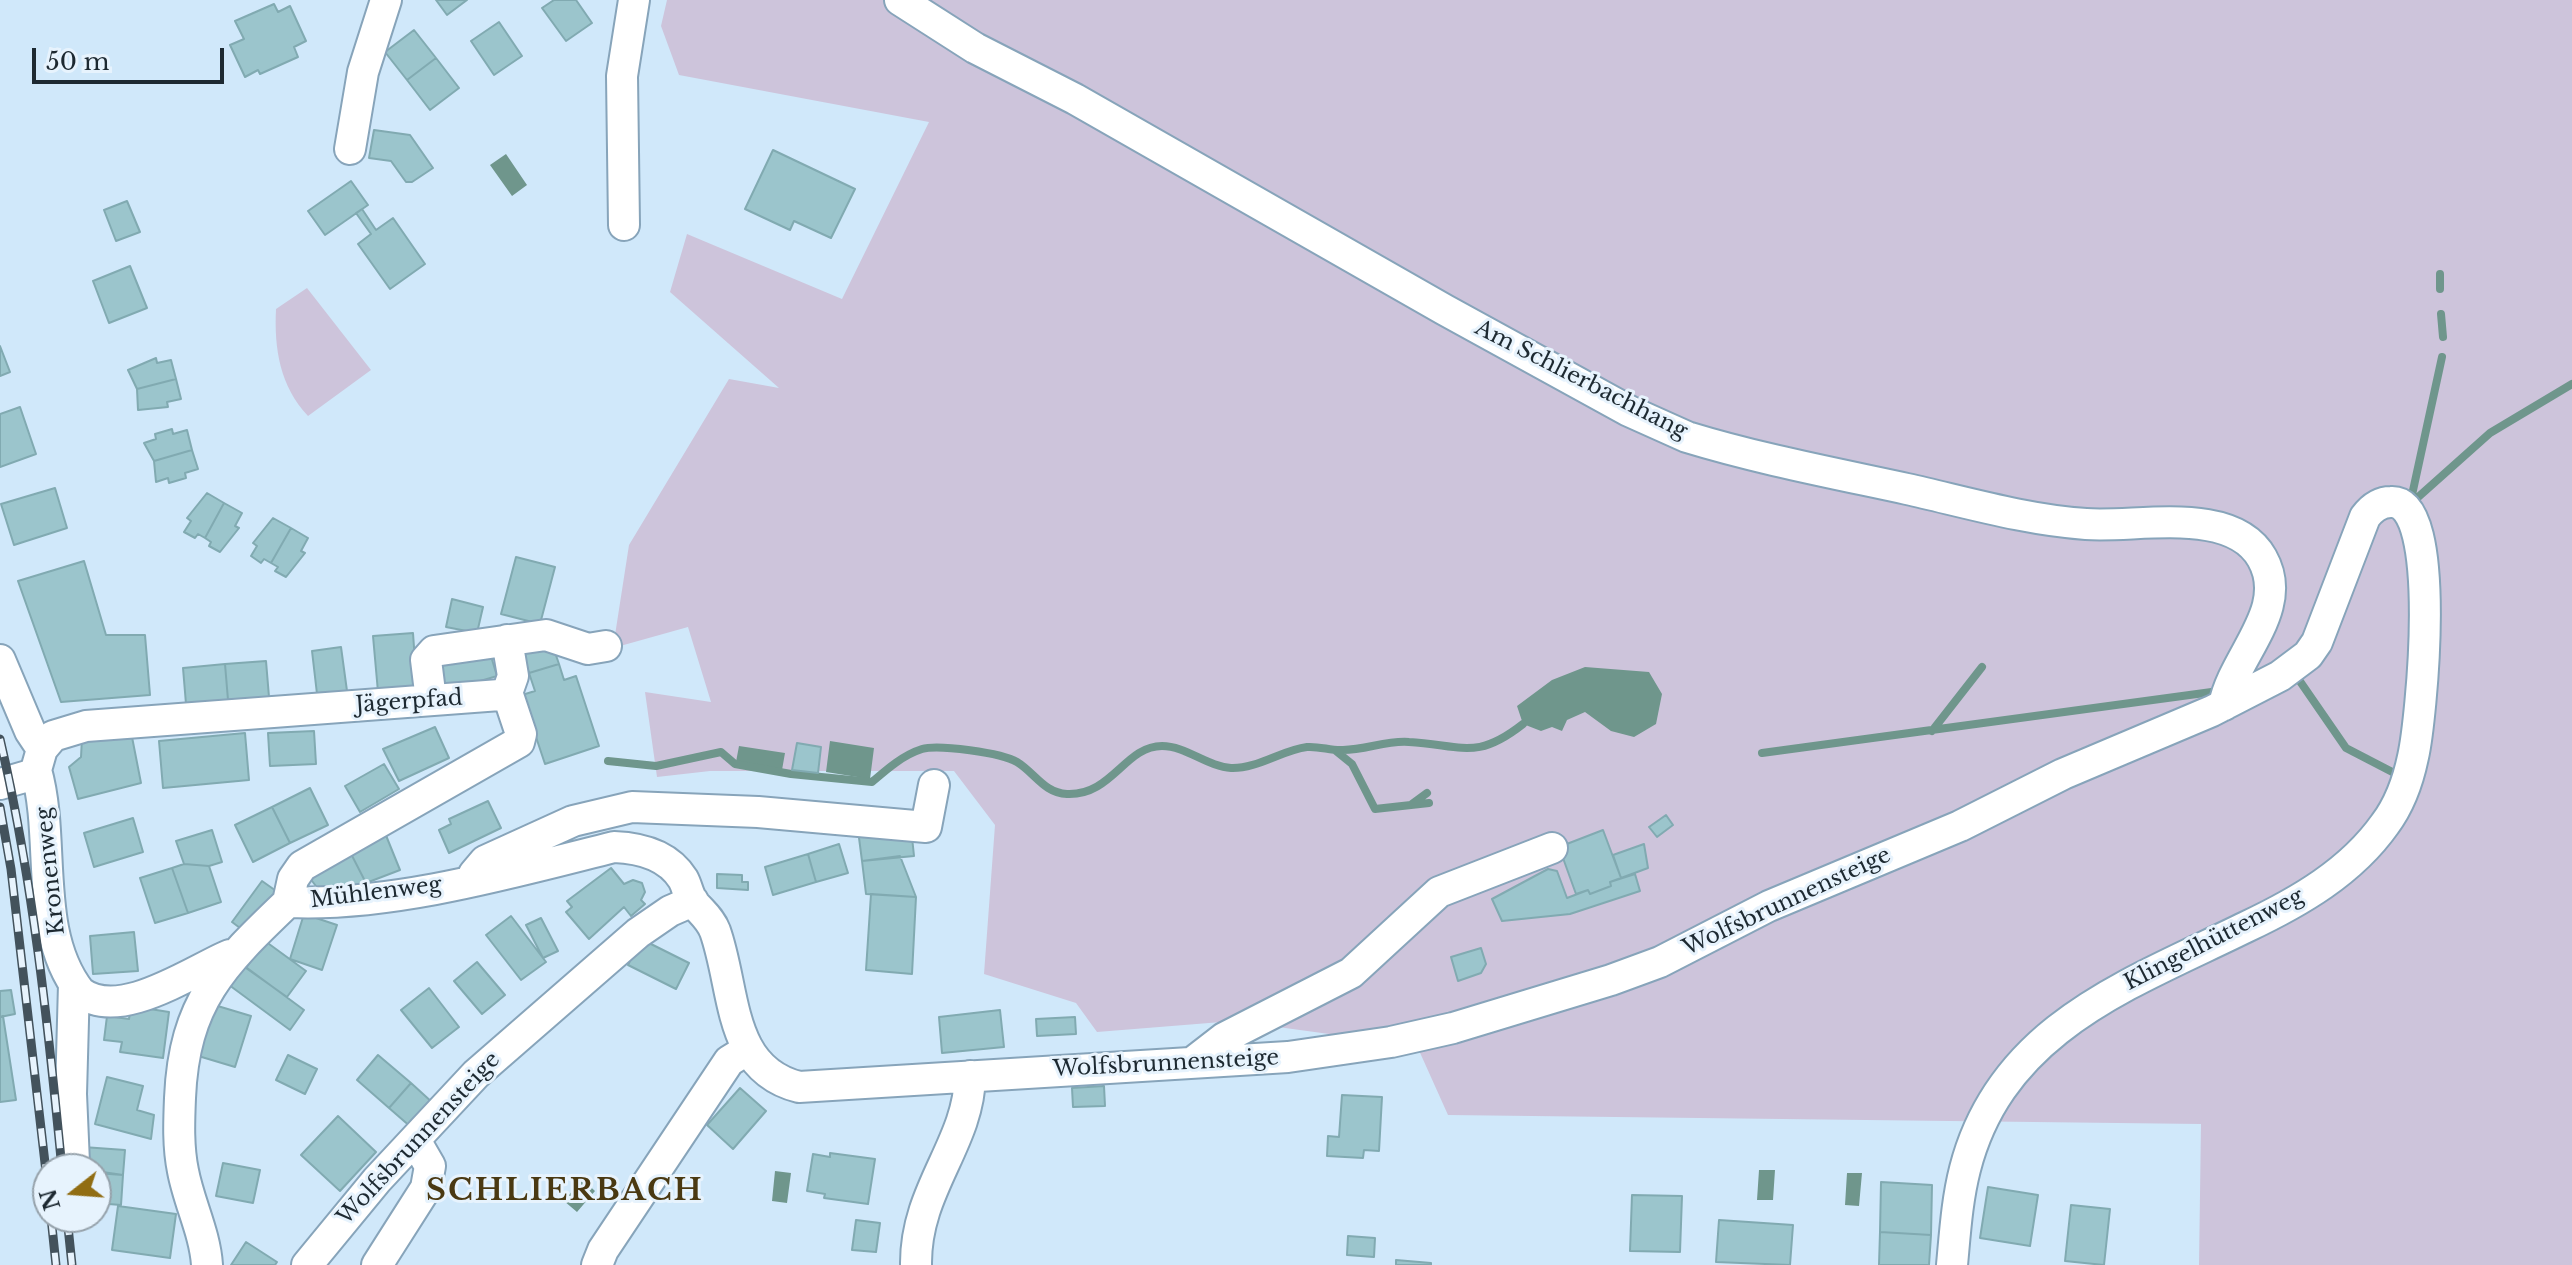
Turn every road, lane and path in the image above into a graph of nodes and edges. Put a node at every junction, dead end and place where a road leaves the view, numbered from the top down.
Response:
1 (386, 0) edge
2 (634, 0) edge
3 (900, 0) edge
4 (350, 149) dead end
5 (618, 222) dead end
6 (507, 640) junction
7 (606, 646) dead end
8 (0, 660) edge
9 (506, 696) junction
10 (431, 700) junction
11 (2224, 705) junction
12 (39, 760) junction
13 (0, 784) edge
14 (934, 785) dead end
15 (1552, 848) dead end
16 (474, 880) junction
17 (693, 901) junction
18 (288, 902) junction
19 (231, 954) junction
20 (74, 984) junction
21 (747, 1050) junction
22 (1193, 1062) junction
23 (970, 1076) junction
24 (415, 1140) junction
25 (74, 1153) edge
26 (207, 1265) edge
27 (307, 1265) edge
28 (377, 1265) edge
29 (597, 1265) edge
30 (916, 1265) edge
31 (1952, 1265) edge

1 - 4 street
2 - 5 street
3 - 11 street, Am Schlierbachhang
6 - 7 street
6 - 9 street
6 - 10 street
8 - 12 street, Kronenweg
9 - 10 street, Jägerpfad
9 - 18 street
10 - 12 street, Jägerpfad
11 - 22 street, Wolfsbrunnensteige
11 - 31 street, Klingelhüttenweg
12 - 13 street, Jägerpfad
12 - 20 street, Kronenweg
14 - 16 street
15 - 22 street
16 - 17 street, Mühlenweg
16 - 18 street, Mühlenweg
17 - 21 street, Wolfsbrunnensteige
17 - 24 street, Wolfsbrunnensteige
18 - 19 street, Mühlenweg
19 - 20 street
19 - 26 street, Mühlenweg
20 - 25 street
21 - 23 street, Wolfsbrunnensteige
21 - 29 street
22 - 23 street, Wolfsbrunnensteige
23 - 30 street
24 - 27 street, Wolfsbrunnensteige
24 - 28 street

